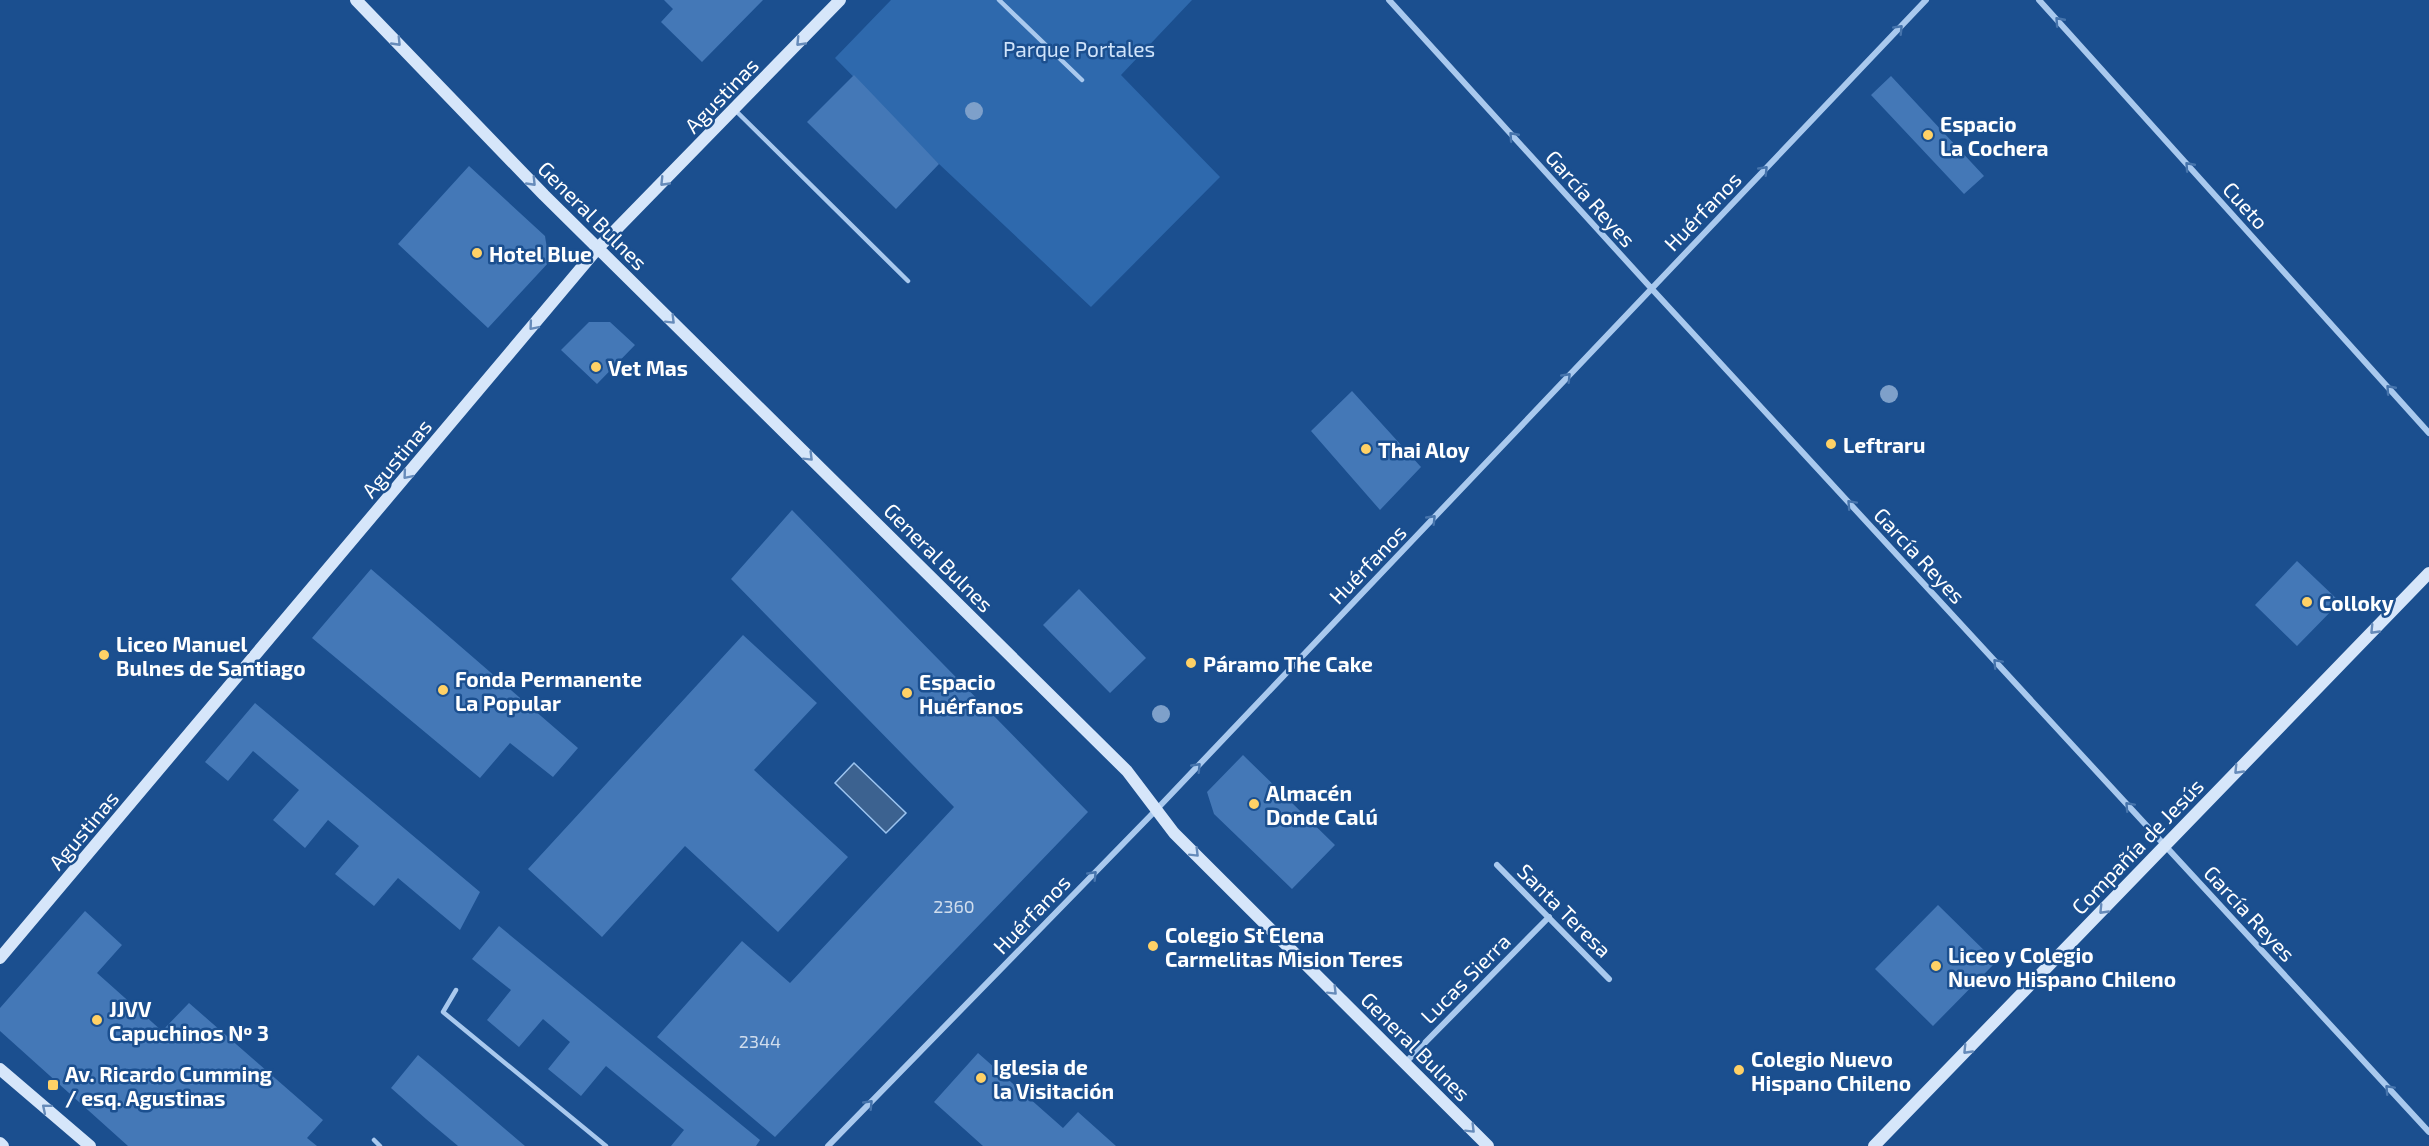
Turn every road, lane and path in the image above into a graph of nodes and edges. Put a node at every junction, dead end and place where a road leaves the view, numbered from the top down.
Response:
1 (356, 0) edge
2 (840, 0) edge
3 (999, 0) edge
4 (1389, 0) edge
5 (1926, 0) edge
6 (2039, 0) edge
7 (1082, 80) dead end
8 (734, 109) junction
9 (598, 248) junction
10 (908, 281) dead end
11 (1651, 288) junction
12 (2429, 433) edge
13 (2429, 573) edge
14 (1157, 809) junction
15 (2165, 845) junction
16 (1497, 865) dead end
17 (1549, 917) junction
18 (0, 958) edge
19 (1610, 979) dead end
20 (456, 990) dead end
21 (1405, 1063) junction
22 (0, 1069) edge
23 (2429, 1132) edge
24 (374, 1140) dead end
25 (90, 1146) edge
26 (380, 1146) edge
27 (606, 1146) edge
28 (828, 1146) edge
29 (1488, 1146) edge
30 (1874, 1146) edge

1 -> 9 street, General Bulnes
2 -> 8 street, Agustinas
3 - 7 lane
11 -> 4 street, García Reyes
11 -> 5 street, Huérfanos
12 -> 6 street, Cueto
8 -> 9 street, Agustinas
8 - 10 lane
9 -> 14 street, General Bulnes
9 -> 18 street, Agustinas
14 -> 11 street, Huérfanos
15 -> 11 street, García Reyes
13 -> 15 street, Compañía de Jesús
14 -> 21 street, General Bulnes
28 -> 14 street, Huérfanos
23 -> 15 street, García Reyes
15 -> 30 street, Compañía de Jesús
16 - 17 street, Santa Teresa
17 - 19 street, Santa Teresa
17 - 21 street, Lucas Sierra
20 - 27 lane
21 -> 29 street, General Bulnes
25 -> 22 street
24 - 26 lane

